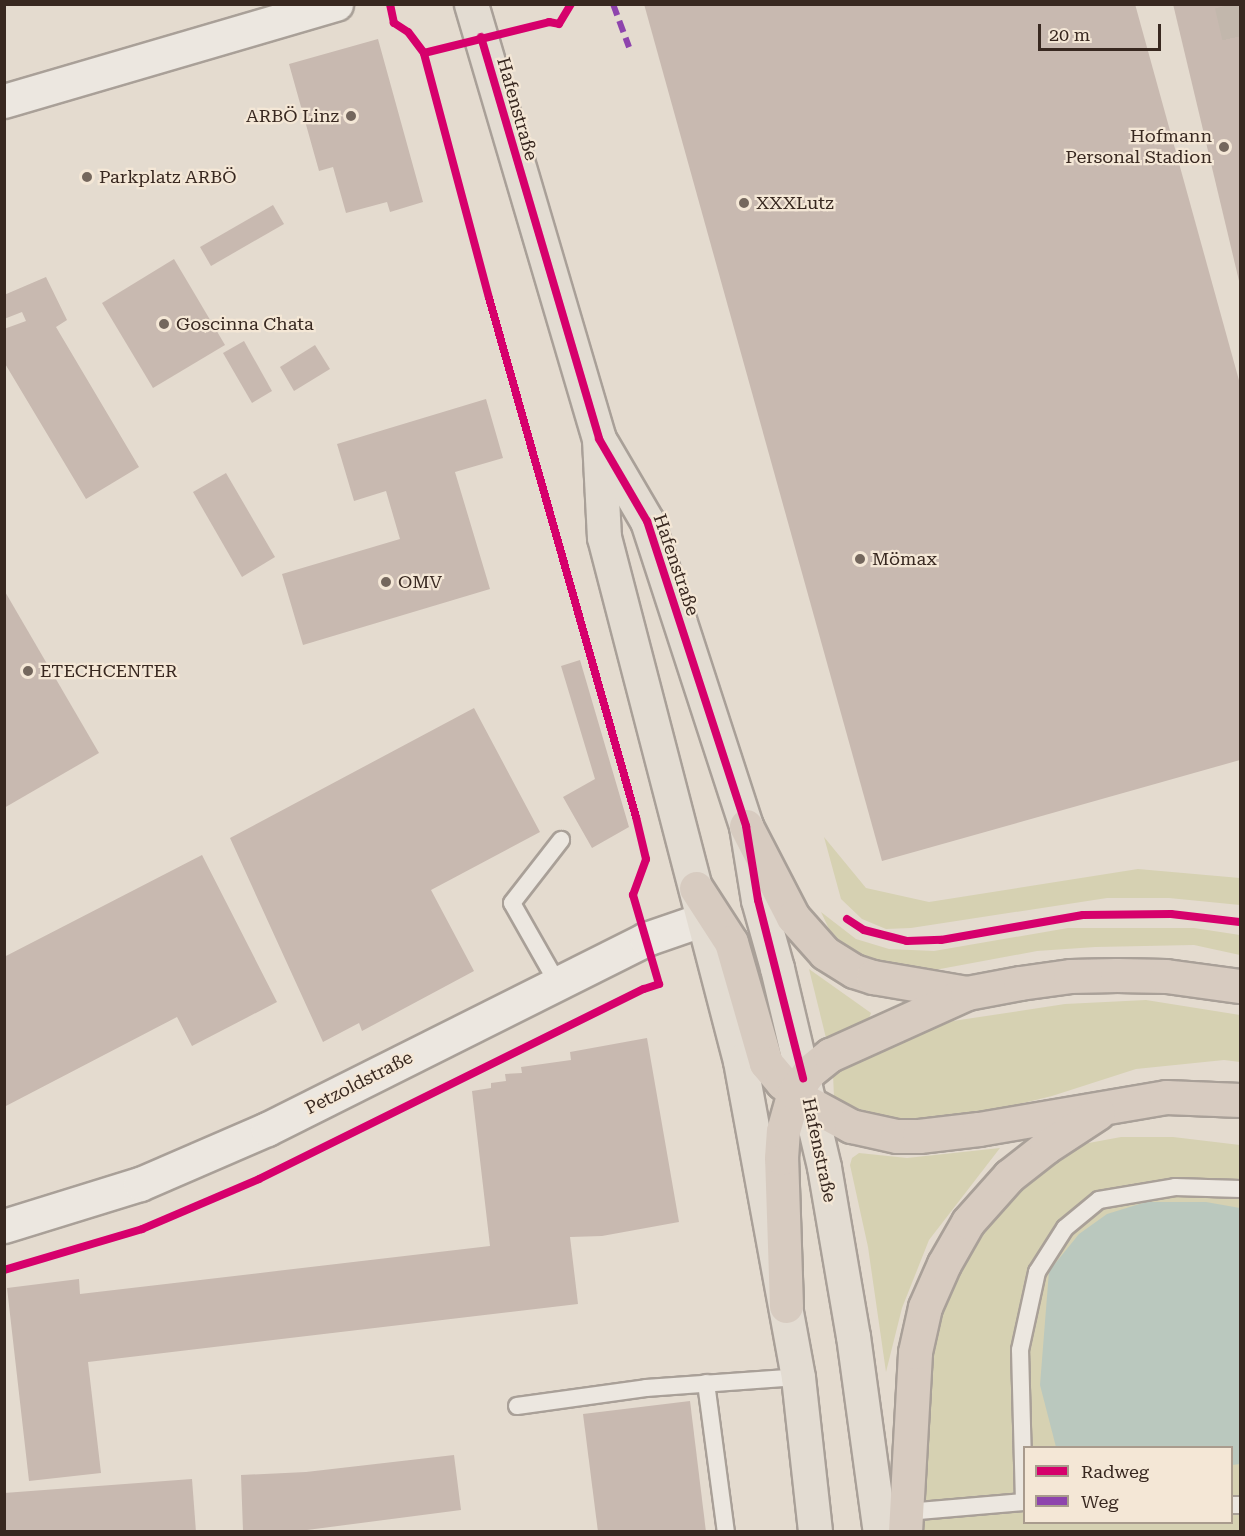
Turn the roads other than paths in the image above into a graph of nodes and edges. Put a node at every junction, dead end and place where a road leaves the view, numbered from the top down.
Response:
1 (336, 4) edge
2 (471, 4) edge
3 (4, 101) edge
4 (599, 439) junction
5 (746, 826) junction
6 (561, 840) dead end
7 (696, 888) junction
8 (704, 919) junction
9 (558, 984) junction
10 (1240, 986) edge
11 (967, 993) junction
12 (802, 1092) junction
13 (1240, 1100) edge
14 (1104, 1109) junction
15 (1240, 1189) edge
16 (4, 1226) edge
17 (786, 1306) junction
18 (798, 1377) junction
19 (706, 1383) junction
20 (517, 1406) dead end
21 (1023, 1464) edge
22 (1023, 1502) edge
23 (906, 1522) edge
24 (726, 1532) edge
25 (815, 1532) edge
26 (880, 1532) edge

1 - 3 street
2 - 4 main road, Hafenstraße
4 - 5 main road, Hafenstraße
4 - 7 main road, Hafenstraße
5 - 11 highway
5 - 12 main road, Hafenstraße
6 - 9 lane
7 - 8 main road, Hafenstraße
7 - 12 highway
8 - 9 street, Petzoldstraße
8 - 17 main road, Hafenstraße
9 - 16 street, Petzoldstraße
10 - 11 highway
11 - 12 highway
12 - 14 highway
12 - 17 highway
12 - 26 main road, Hafenstraße
13 - 14 highway
14 - 23 highway
15 - 21 lane
17 - 18 main road, Hafenstraße
18 - 19 lane
18 - 25 main road, Hafenstraße
19 - 20 lane
19 - 24 lane
22 - 23 lane

